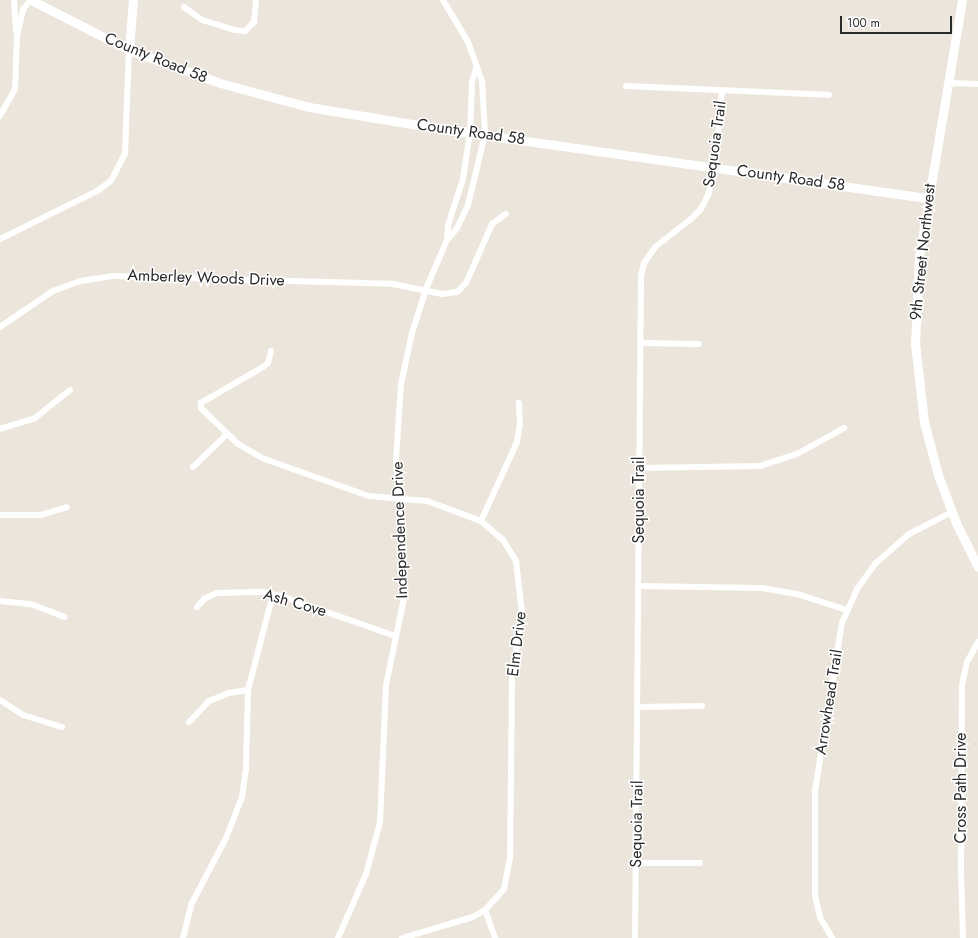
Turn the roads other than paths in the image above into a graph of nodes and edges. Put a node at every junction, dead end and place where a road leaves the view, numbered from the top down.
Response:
1 (14, 0) edge
2 (31, 0) edge
3 (133, 0) edge
4 (256, 0) edge
5 (443, 0) edge
6 (962, 0) edge
7 (184, 7) dead end
8 (17, 36) junction
9 (129, 50) junction
10 (476, 68) junction
11 (948, 83) junction
12 (978, 84) edge
13 (626, 86) dead end
14 (722, 91) junction
15 (828, 96) dead end
16 (0, 116) edge
17 (470, 132) junction
18 (485, 134) junction
19 (714, 167) junction
20 (928, 198) junction
21 (506, 214) dead end
22 (0, 239) edge
23 (447, 240) junction
24 (426, 290) junction
25 (0, 327) edge
26 (640, 343) junction
27 (699, 344) dead end
28 (271, 351) dead end
29 (70, 390) dead end
30 (519, 403) dead end
31 (844, 428) dead end
32 (0, 429) edge
33 (226, 434) junction
34 (193, 467) dead end
35 (639, 468) junction
36 (398, 498) junction
37 (67, 507) dead end
38 (952, 512) junction
39 (0, 514) edge
40 (481, 521) junction
41 (978, 567) edge
42 (638, 586) junction
43 (273, 594) junction
44 (0, 601) edge
45 (197, 607) dead end
46 (847, 610) junction
47 (65, 617) dead end
48 (395, 636) junction
49 (978, 642) edge
50 (248, 690) junction
51 (0, 700) edge
52 (702, 706) dead end
53 (637, 707) junction
54 (189, 722) dead end
55 (62, 727) dead end
56 (636, 863) junction
57 (700, 863) dead end
58 (485, 910) junction
59 (183, 938) edge
60 (338, 938) edge
61 (402, 938) edge
62 (495, 938) edge
63 (635, 938) edge
64 (832, 938) edge
65 (963, 938) edge

1 - 8 street
2 - 8 street
2 - 9 street, County Road 58
3 - 9 street
4 - 7 street
5 - 10 street, Independence Drive
6 - 11 street, 9th Street Northwest
8 - 16 street
9 - 17 street, County Road 58
9 - 22 street
10 - 17 street, Independence Drive
10 - 18 street, Independence Drive
11 - 12 street
11 - 20 street, 9th Street Northwest
13 - 14 street
14 - 15 street
14 - 19 street, Sequoia Trail
17 - 18 street, County Road 58
17 - 23 street, Independence Drive
18 - 19 street, County Road 58
18 - 23 street, Independence Drive
19 - 20 street, County Road 58
19 - 26 street, Sequoia Trail
20 - 38 street, 9th Street Northwest
21 - 24 street, Amberley Woods Drive
23 - 24 street, Independence Drive
24 - 25 street, Amberley Woods Drive
24 - 36 street, Independence Drive
26 - 27 street
26 - 35 street, Sequoia Trail
28 - 33 street, Elm Drive
29 - 32 street
30 - 40 street
31 - 35 street
33 - 34 street
33 - 36 street, Elm Drive
35 - 42 street, Sequoia Trail
36 - 40 street, Elm Drive
36 - 48 street, Independence Drive
37 - 39 street
38 - 41 street, 9th Street Northwest
38 - 46 street, Arrowhead Trail
40 - 58 street, Elm Drive
42 - 46 street
42 - 53 street, Sequoia Trail
43 - 45 street, Ash Cove
43 - 48 street, Ash Cove
43 - 50 street
44 - 47 street
46 - 64 street, Arrowhead Trail
48 - 60 street, Independence Drive
49 - 65 street, Cross Path Drive
50 - 54 street
50 - 59 street
51 - 55 street
52 - 53 street
53 - 56 street, Sequoia Trail
56 - 57 street
56 - 63 street, Sequoia Trail
58 - 61 street, Elm Drive
58 - 62 street

